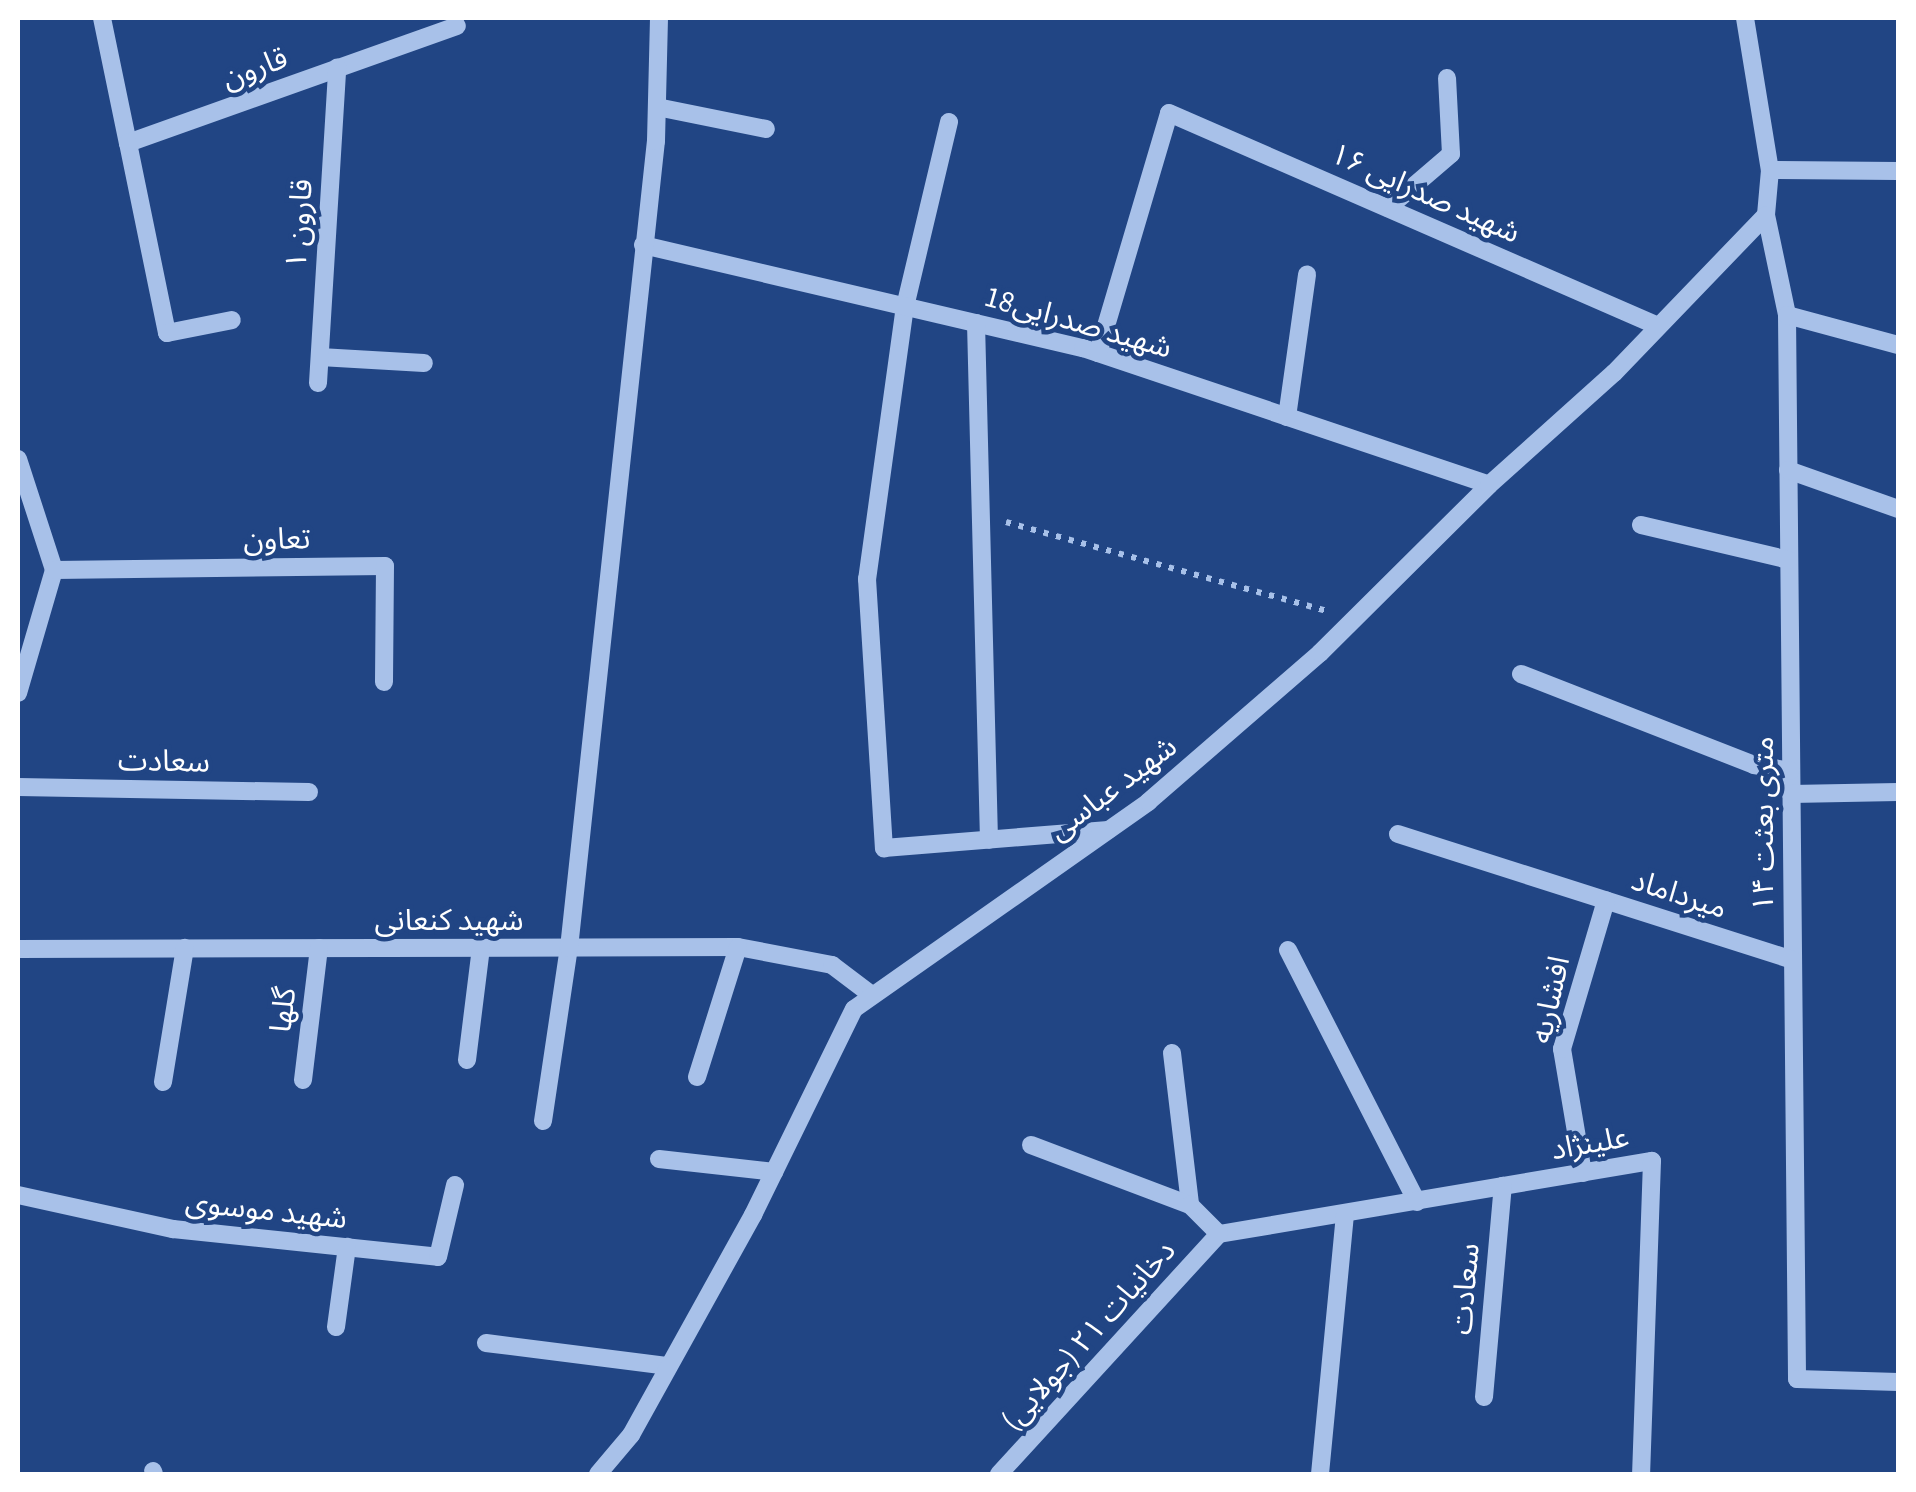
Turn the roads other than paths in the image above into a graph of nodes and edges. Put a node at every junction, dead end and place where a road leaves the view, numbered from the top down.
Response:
1 (102, 18) edge
2 (659, 18) edge
3 (1745, 18) edge
4 (457, 26) dead end
5 (338, 68) junction
6 (1447, 78) dead end
7 (657, 106) junction
8 (949, 122) dead end
9 (766, 129) dead end
10 (128, 143) junction
11 (1770, 170) junction
12 (1898, 171) edge
13 (1388, 208) junction
14 (1766, 216) junction
15 (643, 245) junction
16 (1307, 274) dead end
17 (905, 306) junction
18 (1787, 315) junction
19 (232, 320) dead end
20 (976, 323) junction
21 (1658, 326) junction
22 (1898, 345) edge
23 (1098, 353) junction
24 (320, 357) junction
25 (424, 363) dead end
26 (318, 383) dead end
27 (1287, 417) junction
28 (18, 459) edge
29 (1788, 470) junction
30 (1489, 485) junction
31 (1898, 509) edge
32 (1641, 525) dead end
33 (1788, 560) junction
34 (54, 570) junction
35 (1521, 674) dead end
36 (384, 682) dead end
37 (18, 693) edge
38 (1791, 771) junction
39 (18, 787) edge
40 (309, 792) dead end
41 (1898, 792) edge
42 (1791, 794) junction
43 (1108, 830) junction
44 (1398, 834) dead end
45 (989, 840) junction
46 (1606, 900) junction
47 (738, 946) junction
48 (185, 948) junction
49 (319, 948) junction
50 (481, 948) junction
51 (570, 948) junction
52 (18, 949) edge
53 (1288, 950) dead end
54 (1792, 960) junction
55 (869, 993) junction
56 (1172, 1053) dead end
57 (467, 1060) dead end
58 (698, 1077) dead end
59 (303, 1080) dead end
60 (163, 1082) dead end
61 (543, 1121) dead end
62 (1031, 1145) dead end
63 (659, 1159) dead end
64 (774, 1172) junction
65 (1583, 1173) junction
66 (455, 1185) dead end
67 (1504, 1186) junction
68 (18, 1195) edge
69 (1417, 1202) junction
70 (1190, 1205) junction
71 (1345, 1214) junction
72 (1219, 1234) junction
73 (347, 1247) junction
74 (336, 1327) dead end
75 (486, 1343) dead end
76 (669, 1366) junction
77 (1898, 1382) edge
78 (1484, 1397) dead end
79 (598, 1474) edge
80 (999, 1474) edge
81 (1320, 1474) edge
82 (1641, 1474) edge

1 - 10 street
2 - 7 street
3 - 11 street, ۱۴ متری بعثت
4 - 5 street, قارون
5 - 10 street, قارون
5 - 24 street, قارون ۱
6 - 13 street
7 - 9 street
7 - 15 street
8 - 17 street
10 - 19 street
11 - 12 street
11 - 14 street, ۱۴ متری بعثت
13 - 21 street, شهید صدرایی ۱۶
13 - 23 street, شهید صدرایی ۱۶
14 - 18 street, ۱۴ متری بعثت
14 - 21 street, شهید عباسی
15 - 17 street, شهید صدرایی18
15 - 51 street
16 - 27 street
17 - 20 street, شهید صدرایی18
17 - 45 street
18 - 22 street
18 - 29 street, ۱۴ متری بعثت
20 - 23 street, شهید صدرایی18
20 - 45 street
21 - 30 street, شهید عباسی
23 - 27 street, شهید صدرایی18
24 - 25 street
24 - 26 street, قارون ۱
27 - 30 street, شهید صدرایی18
28 - 34 street
29 - 31 street
29 - 33 street, ۱۴ متری بعثت
30 - 43 street, شهید عباسی
32 - 33 street
33 - 38 street, ۱۴ متری بعثت
34 - 36 street, تعاون
34 - 37 street
35 - 38 street
38 - 42 street, ۱۴ متری بعثت
39 - 40 street, سعادت
41 - 42 street
42 - 54 street, ۱۴ متری بعثت
43 - 45 street
43 - 55 street, شهید عباسی
44 - 46 street, میرداماد
46 - 54 street, میرداماد
46 - 65 street, افشاریه
47 - 51 street, شهید کنعانی
47 - 55 street, شهید کنعانی
47 - 58 street
48 - 49 street, شهید کنعانی
48 - 52 street, شهید کنعانی
48 - 60 street
49 - 50 street, شهید کنعانی
49 - 59 street, گلها
50 - 51 street, شهید کنعانی
50 - 57 street
51 - 61 street
53 - 69 street
54 - 77 street, ۱۴ متری بعثت
55 - 64 street, شهید عباسی
56 - 70 street
62 - 70 street
63 - 64 street
64 - 76 street, شهید عباسی
65 - 67 street, علینژاد
65 - 82 street, علینژاد
66 - 73 street, شهید موسوی
67 - 69 street, علینژاد
67 - 78 street, سعادت
68 - 73 street, شهید موسوی
69 - 71 street, علینژاد
70 - 72 street
71 - 72 street, علینژاد
71 - 81 street
72 - 80 street, دخانیات ۲۱ (جولایی)
73 - 74 street
75 - 76 street
76 - 79 street, شهید عباسی

